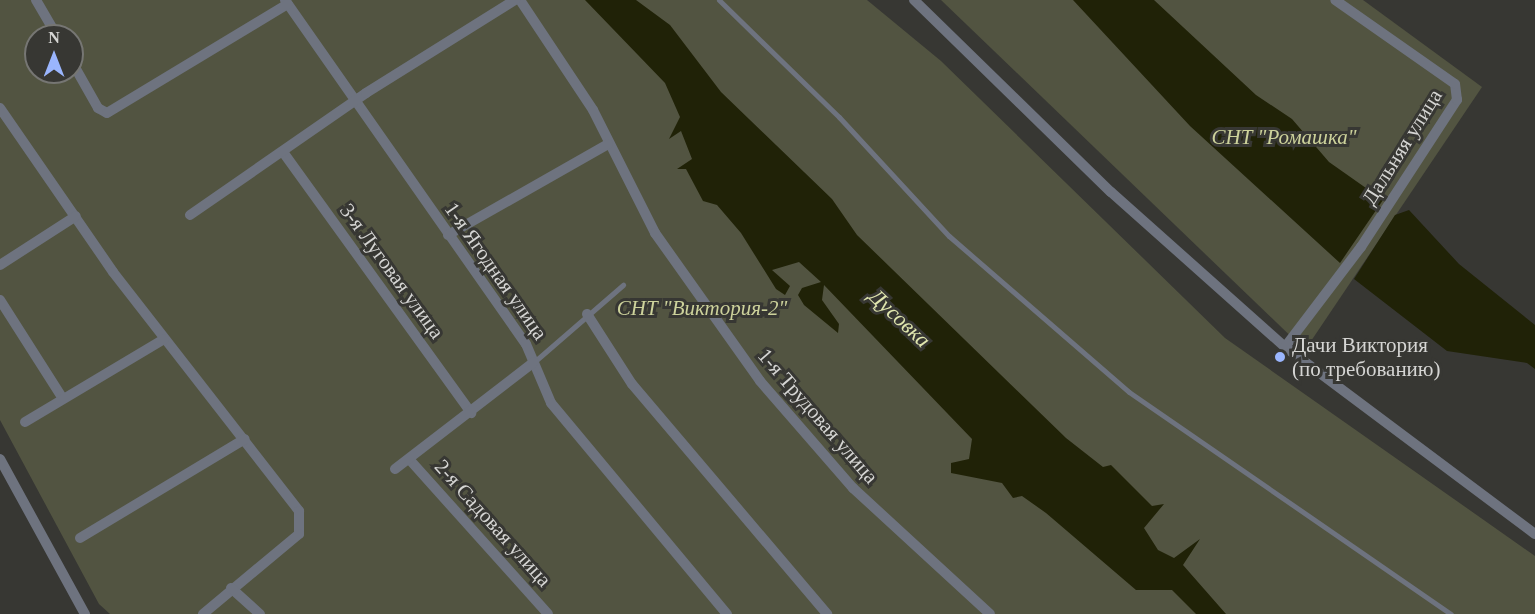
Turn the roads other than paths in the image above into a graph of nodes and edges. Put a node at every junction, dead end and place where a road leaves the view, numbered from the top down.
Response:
1 (36, 0) edge
2 (515, 0) edge
3 (520, 0) edge
4 (719, 0) edge
5 (914, 0) edge
6 (1335, 0) edge
7 (286, 2) edge
8 (50, 24) edge
9 (84, 83) edge
10 (355, 103) junction
11 (0, 108) edge
12 (608, 144) junction
13 (283, 152) junction
14 (190, 215) dead end
15 (76, 216) junction
16 (448, 235) junction
17 (0, 265) edge
18 (623, 285) dead end
19 (0, 300) edge
20 (587, 314) junction
21 (164, 339) junction
22 (1285, 347) junction
23 (534, 362) junction
24 (63, 399) junction
25 (471, 413) junction
26 (25, 422) dead end
27 (245, 439) junction
28 (0, 459) edge
29 (409, 459) junction
30 (395, 469) dead end
31 (1535, 534) edge
32 (80, 538) dead end
33 (231, 588) junction
34 (85, 614) edge
35 (203, 614) edge
36 (260, 614) edge
37 (548, 614) edge
38 (727, 614) edge
39 (827, 614) edge
40 (990, 614) edge
41 (1451, 614) edge

1 - 8 street
2 - 10 street
3 - 12 street, 1-я Трудовая улица
4 - 41 lane
5 - 22 street
6 - 22 street, Дальняя улица
7 - 9 street
7 - 10 street, 1-я Ягодная улица
10 - 13 street
10 - 16 street, 1-я Ягодная улица
11 - 15 street
12 - 16 street
12 - 40 street, 1-я Трудовая улица
13 - 14 street
13 - 25 street, 3-я Луговая улица
15 - 17 street
15 - 21 street
16 - 23 street, 1-я Ягодная улица
18 - 20 lane
19 - 24 street
20 - 23 lane
20 - 39 street
21 - 24 street
21 - 27 street
22 - 31 street
23 - 25 street
23 - 38 street, 1-я Ягодная улица
24 - 26 street
25 - 29 street
27 - 32 street
27 - 33 street
28 - 34 street
29 - 30 street
29 - 37 street, 2-я Садовая улица
33 - 35 street
33 - 36 street

